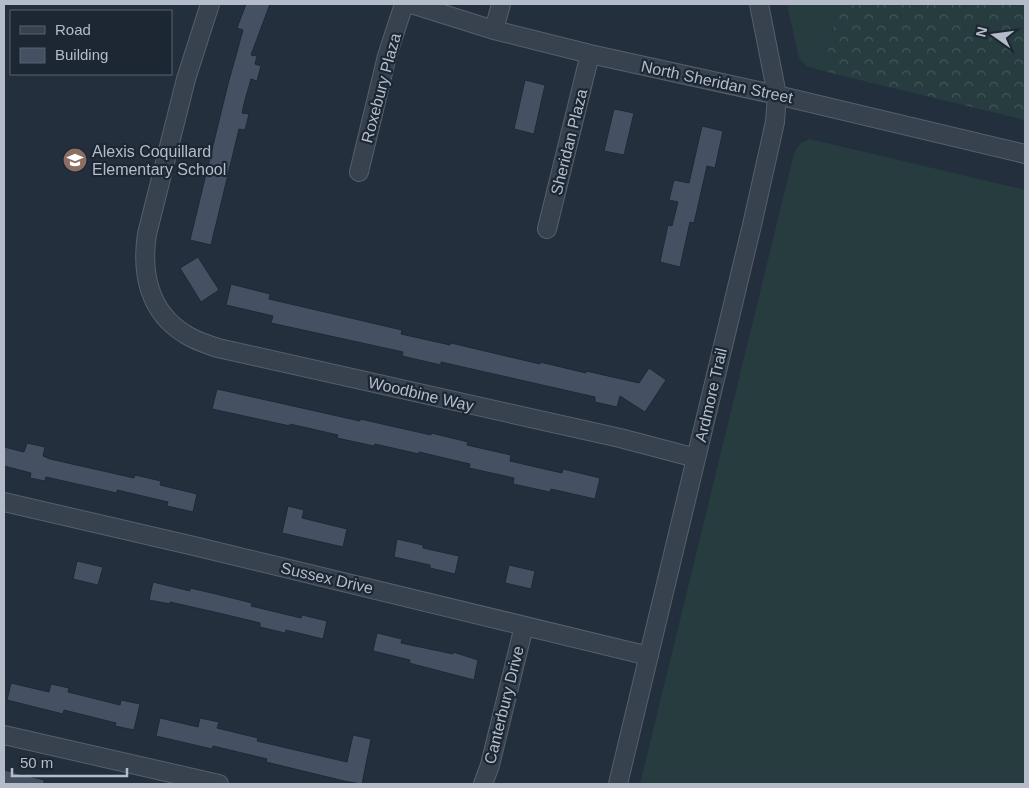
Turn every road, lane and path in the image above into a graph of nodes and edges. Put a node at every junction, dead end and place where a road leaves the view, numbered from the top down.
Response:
1 (210, 4) edge
2 (404, 4) edge
3 (411, 4) edge
4 (501, 4) edge
5 (759, 4) edge
6 (494, 30) junction
7 (590, 54) junction
8 (777, 95) junction
9 (1025, 154) edge
10 (359, 172) dead end
11 (547, 229) dead end
12 (696, 458) junction
13 (4, 502) edge
14 (524, 626) junction
15 (649, 656) junction
16 (4, 735) edge
17 (219, 784) edge
18 (483, 784) edge
19 (618, 784) edge

1 - 12 street, Woodbine Way
2 - 10 street, Roxebury Plaza
3 - 6 street, North Sheridan Street
4 - 6 street
5 - 8 street, Ardmore Trail
6 - 7 street, North Sheridan Street
7 - 8 street, North Sheridan Street
7 - 11 street, Sheridan Plaza
8 - 9 street, North Sheridan Street
8 - 12 street, Ardmore Trail
12 - 15 street, Ardmore Trail
13 - 14 street, Sussex Drive
14 - 15 street, Sussex Drive
14 - 18 street, Canterbury Drive
15 - 19 street, Ardmore Trail
16 - 17 street

